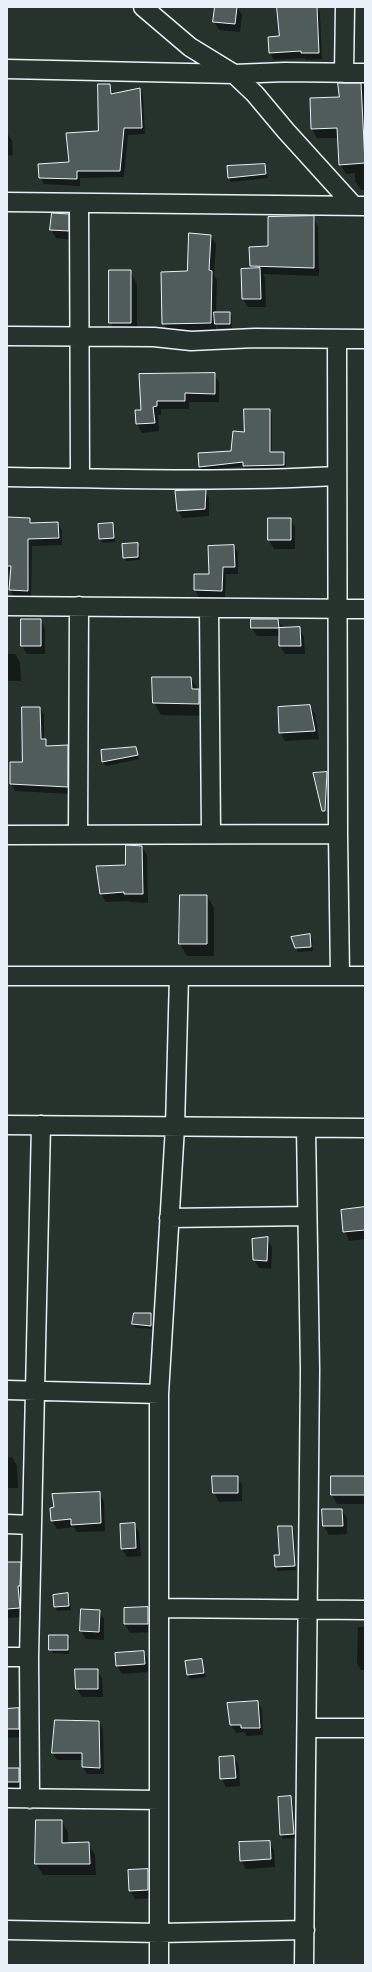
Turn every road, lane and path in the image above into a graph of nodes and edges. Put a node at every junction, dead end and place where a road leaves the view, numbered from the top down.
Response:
1 (143, 7) edge
2 (345, 7) edge
3 (7, 69) edge
4 (344, 73) junction
5 (365, 73) edge
6 (234, 74) junction
7 (7, 202) edge
8 (79, 203) junction
9 (360, 206) edge
10 (7, 336) edge
11 (80, 337) junction
12 (337, 338) junction
13 (365, 339) edge
14 (7, 476) edge
15 (337, 476) junction
16 (80, 478) junction
17 (7, 606) edge
18 (79, 606) junction
19 (209, 608) junction
20 (338, 609) junction
21 (365, 609) edge
22 (211, 834) junction
23 (338, 834) junction
24 (7, 835) edge
25 (78, 835) junction
26 (7, 976) edge
27 (179, 976) junction
28 (340, 976) junction
29 (365, 976) edge
30 (7, 1125) edge
31 (41, 1126) junction
32 (175, 1127) junction
33 (306, 1128) junction
34 (365, 1128) edge
35 (307, 1216) junction
36 (169, 1218) junction
37 (7, 1390) edge
38 (34, 1390) junction
39 (159, 1394) junction
40 (7, 1524) edge
41 (31, 1525) junction
42 (159, 1608) junction
43 (308, 1610) junction
44 (365, 1610) edge
45 (7, 1657) edge
46 (29, 1657) junction
47 (307, 1728) junction
48 (365, 1728) edge
49 (7, 1798) edge
50 (30, 1799) junction
51 (159, 1800) junction
52 (7, 1930) edge
53 (305, 1930) junction
54 (159, 1933) junction
55 (159, 1965) edge
56 (304, 1965) edge

1 - 6 street
2 - 4 street
3 - 6 street
4 - 5 street
4 - 6 street
6 - 9 street
7 - 8 street
8 - 9 street
8 - 11 street
10 - 11 street
11 - 12 street
11 - 16 street
12 - 13 street
12 - 15 street
14 - 16 street
15 - 16 street
15 - 20 street
17 - 18 street
18 - 19 street
18 - 25 street
19 - 20 street
19 - 22 street
20 - 21 street
20 - 23 street
22 - 23 street
22 - 25 street
23 - 28 street
24 - 25 street
26 - 27 street
27 - 28 street
27 - 32 street
28 - 29 street
30 - 31 street
31 - 32 street
31 - 38 street
32 - 33 street
32 - 36 street
33 - 34 street
33 - 35 street
35 - 36 street
35 - 43 street
36 - 39 street
37 - 38 street
38 - 39 street
38 - 41 street
39 - 42 street
40 - 41 street
41 - 46 street
42 - 43 street
42 - 51 street
43 - 44 street
43 - 47 street
45 - 46 street
46 - 50 street
47 - 48 street
47 - 53 street
49 - 50 street
50 - 51 street
51 - 54 street
52 - 54 street
53 - 54 street
53 - 56 street
54 - 55 street

